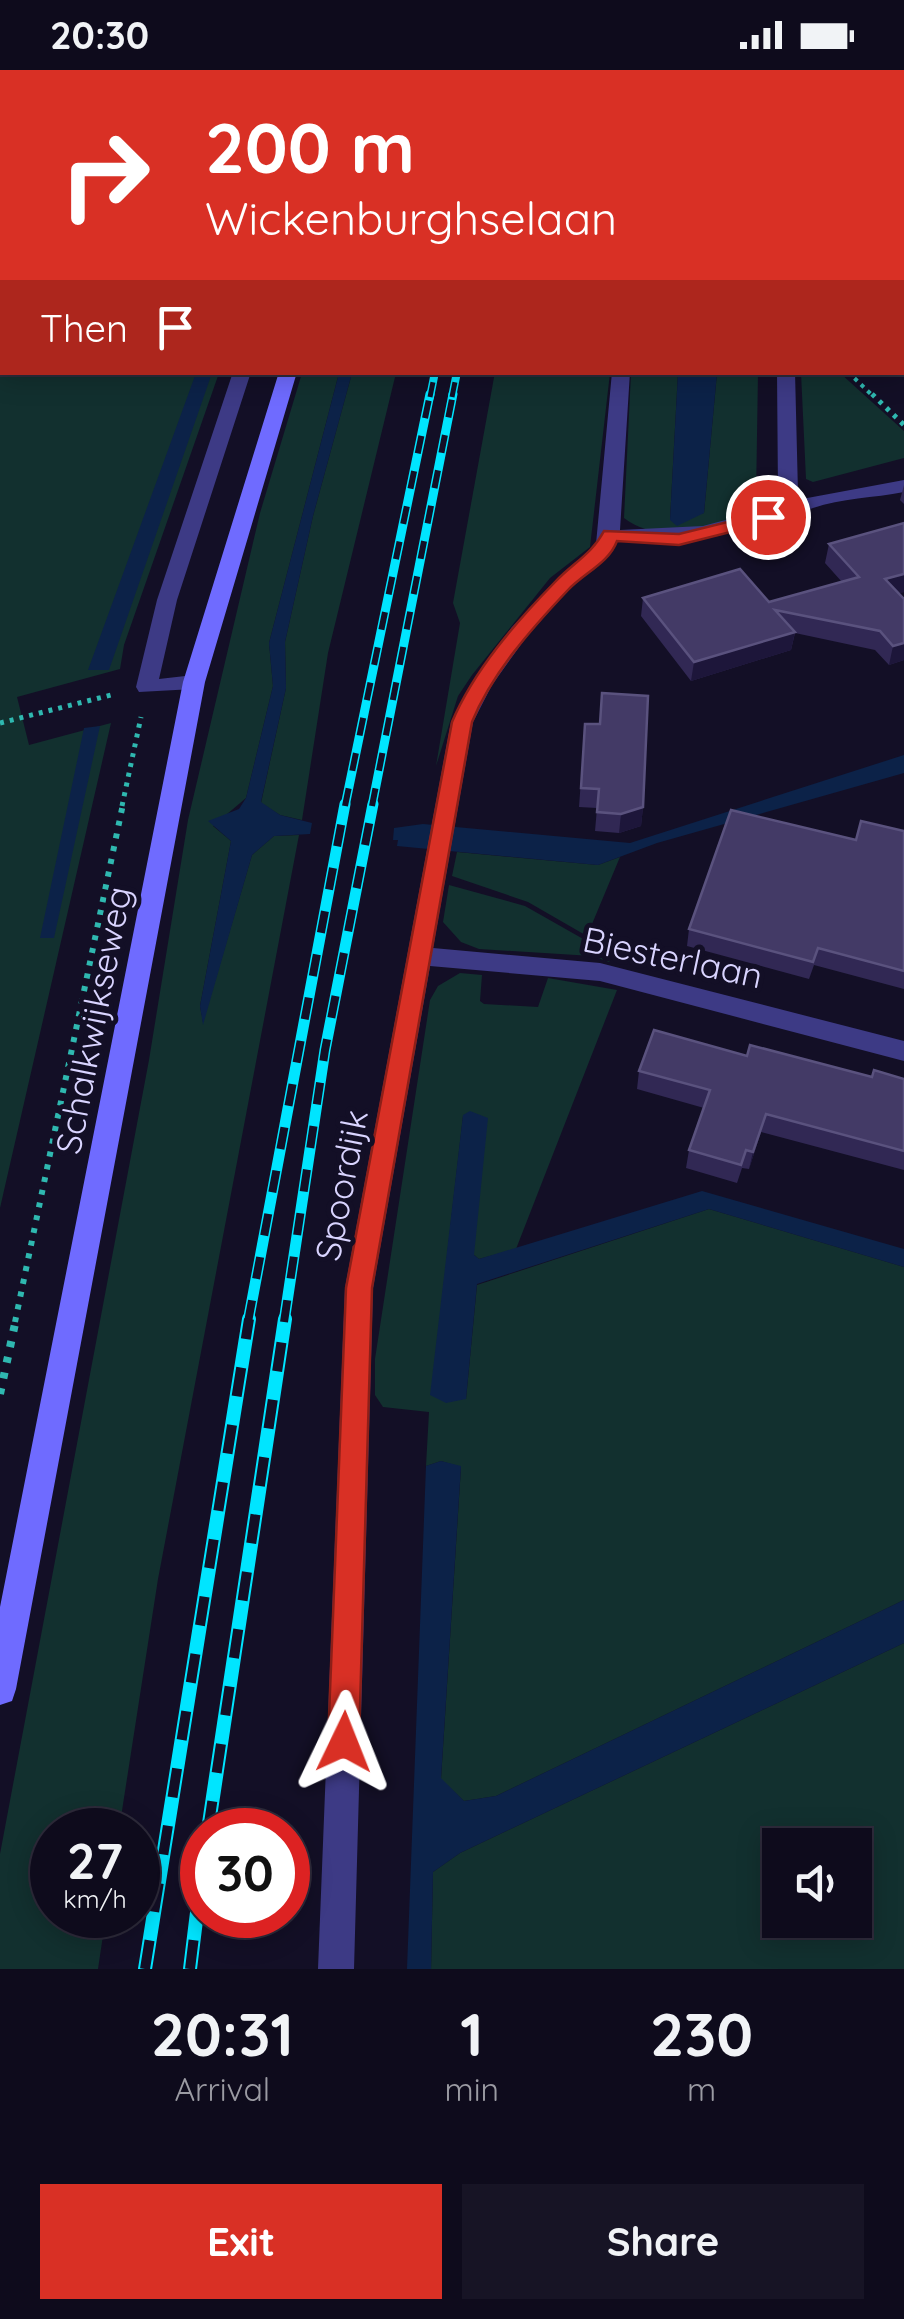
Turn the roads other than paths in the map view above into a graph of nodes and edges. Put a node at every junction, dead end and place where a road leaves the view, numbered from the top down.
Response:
1 (241, 375) edge
2 (287, 375) edge
3 (621, 375) edge
4 (786, 375) edge
5 (904, 486) edge
6 (799, 508) junction
7 (610, 535) junction
8 (194, 682) junction
9 (423, 956) junction
10 (904, 1051) edge
11 (0, 1689) edge
12 (336, 1969) edge

1 - 8 street
2 - 8 street, Schalkwijkseweg
3 - 7 street
4 - 6 street
5 - 6 street
6 - 7 street
7 - 9 street, Spoordijk
8 - 11 street, Schalkwijkseweg
9 - 10 street, Biesterlaan
9 - 12 street, Spoordijk

